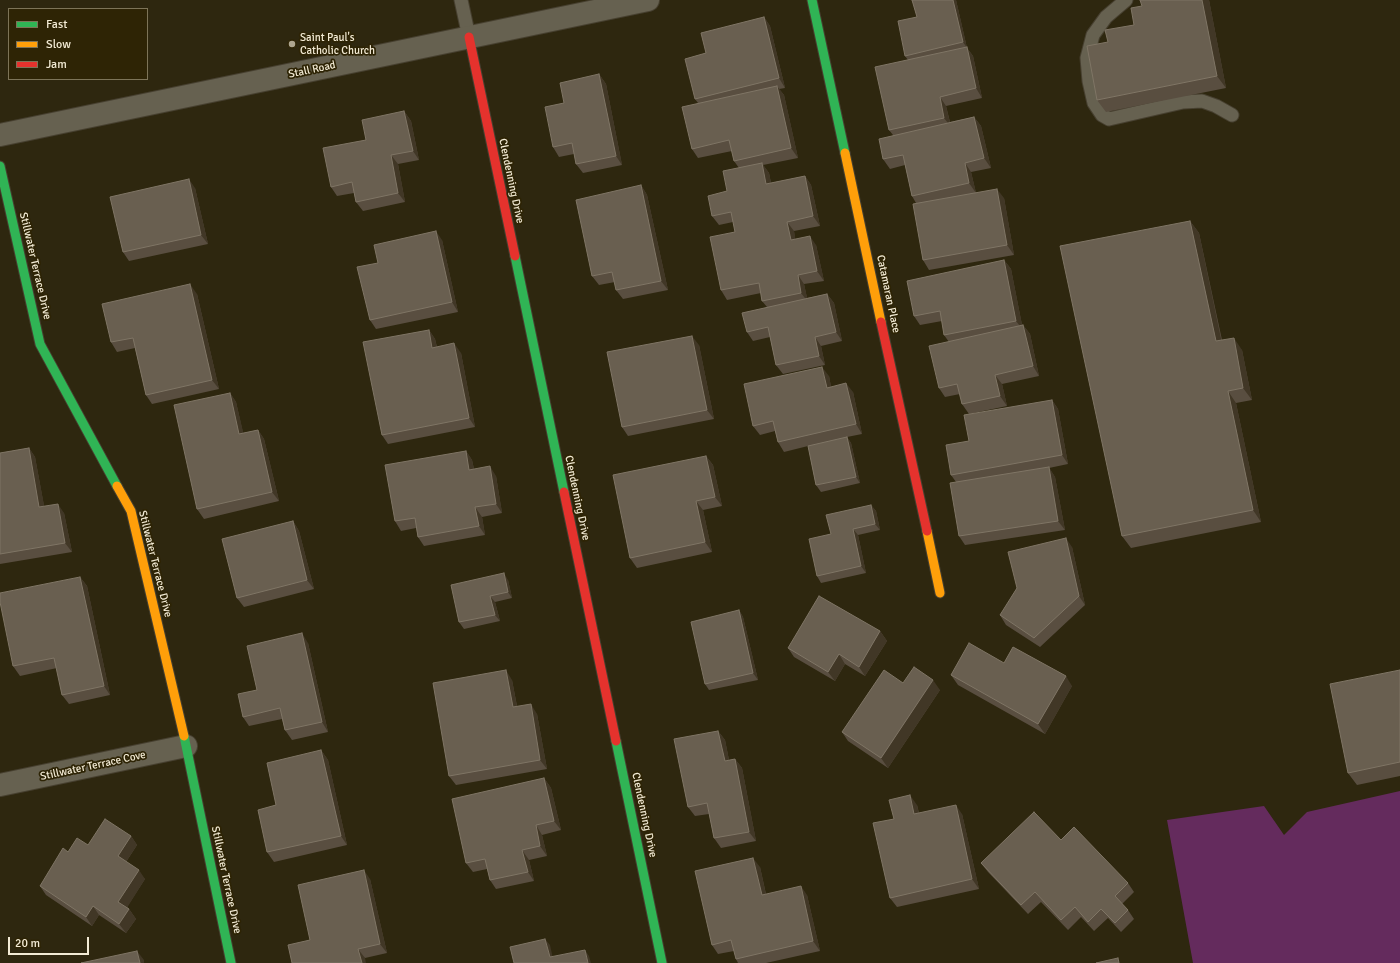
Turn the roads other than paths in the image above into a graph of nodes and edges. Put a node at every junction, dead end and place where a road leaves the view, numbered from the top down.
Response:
1 (461, 0) edge
2 (648, 0) edge
3 (812, 0) edge
4 (1126, 0) edge
5 (469, 37) junction
6 (1232, 116) dead end
7 (0, 135) edge
8 (0, 166) edge
9 (940, 592) dead end
10 (186, 746) junction
11 (0, 785) edge
12 (231, 963) edge
13 (662, 963) edge

1 - 5 lane
2 - 5 street, Stall Road
3 - 9 street, Catamaran Place
4 - 6 lane
5 - 7 street, Stall Road
5 - 13 street, Clendenning Drive
8 - 10 street, Stillwater Terrace Drive
10 - 11 street, Stillwater Terrace Cove
10 - 12 street, Stillwater Terrace Drive

